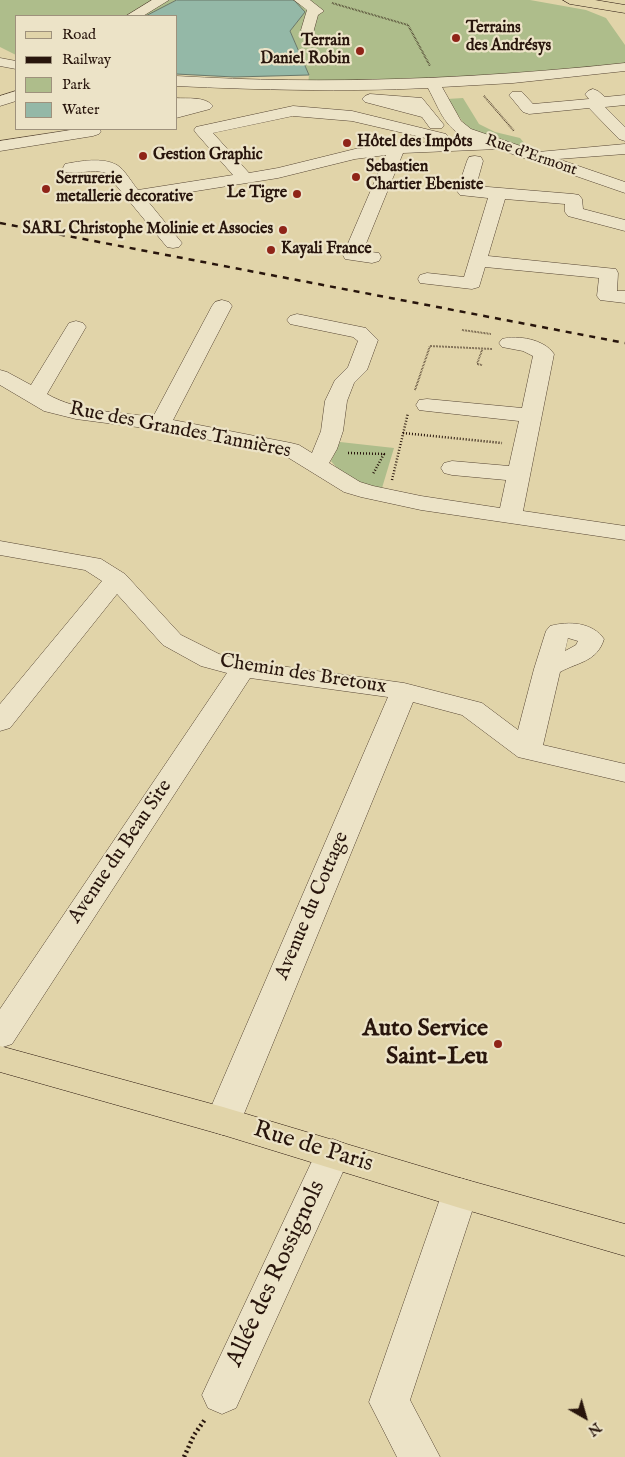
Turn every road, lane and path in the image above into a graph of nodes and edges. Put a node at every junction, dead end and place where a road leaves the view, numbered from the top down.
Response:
1 (162, 0) edge
2 (302, 0) edge
3 (570, 0) edge
4 (604, 0) edge
5 (331, 3) dead end
6 (625, 4) edge
7 (625, 9) edge
8 (135, 15) edge
9 (308, 30) dead end
10 (625, 66) edge
11 (178, 81) edge
12 (440, 84) junction
13 (15, 89) edge
14 (0, 92) edge
15 (481, 94) dead end
16 (178, 95) edge
17 (517, 95) dead end
18 (15, 96) edge
19 (590, 96) junction
20 (625, 100) edge
21 (0, 101) edge
22 (178, 103) edge
23 (178, 113) edge
24 (90, 130) edge
25 (625, 136) edge
26 (449, 138) junction
27 (469, 138) junction
28 (0, 146) edge
29 (419, 147) junction
30 (397, 149) junction
31 (625, 149) edge
32 (534, 156) junction
33 (475, 161) dead end
34 (71, 168) dead end
35 (625, 175) edge
36 (590, 176) junction
37 (245, 179) junction
38 (625, 188) edge
39 (498, 194) junction
40 (133, 196) junction
41 (573, 199) junction
42 (625, 226) edge
43 (172, 243) dead end
44 (372, 257) dead end
45 (477, 261) junction
46 (427, 279) dead end
47 (625, 297) edge
48 (224, 304) dead end
49 (303, 324) dead end
50 (462, 330) dead end
51 (80, 333) dead end
52 (492, 352) joint
53 (0, 376) edge
54 (35, 397) junction
55 (427, 405) dead end
56 (532, 416) junction
57 (160, 424) junction
58 (403, 433) dead end
59 (525, 445) junction
60 (320, 459) junction
61 (452, 468) dead end
62 (519, 474) junction
63 (369, 476) dead end
64 (510, 516) junction
65 (625, 533) edge
66 (0, 548) edge
67 (116, 579) junction
68 (243, 669) junction
69 (548, 669) dead end
70 (404, 691) junction
71 (0, 722) edge
72 (528, 751) junction
73 (625, 773) edge
74 (0, 1035) edge
75 (0, 1059) edge
76 (222, 1121) junction
77 (333, 1154) junction
78 (460, 1193) junction
79 (625, 1240) edge
80 (222, 1395) joint
81 (184, 1457) edge
82 (419, 1457) edge

1 - 8 street
2 - 9 street
3 - 7 main road
4 - 6 main road
5 - 12 path
10 - 12 street
11 - 12 street
12 - 27 street, Rue d'Ermont
13 - 14 street
15 - 32 path
16 - 27 street
17 - 19 street
18 - 21 street
19 - 20 street
19 - 25 street
22 - 23 street
24 - 28 street
26 - 27 street
26 - 29 street
26 - 37 street
27 - 29 street
27 - 32 street, Rue d'Ermont
29 - 30 street
30 - 37 street
30 - 44 street
31 - 32 street
32 - 36 street, Rue d'Ermont
33 - 39 street
34 - 40 street
35 - 36 street
36 - 38 street, Rue d'Ermont
36 - 41 street
37 - 40 street
39 - 41 street
39 - 45 street
40 - 43 street
41 - 42 street
45 - 46 street
45 - 47 street
48 - 57 street
49 - 60 street
50 - 52 path
51 - 54 street
52 - 56 street
53 - 54 street, Rue des Grandes Tannières
54 - 57 street, Rue des Grandes Tannières
55 - 56 street
56 - 59 street
57 - 60 street, Rue des Grandes Tannières
58 - 59 path
59 - 62 street
60 - 63 path
60 - 64 street, Rue des Grandes Tannières
61 - 62 street
62 - 64 street
64 - 65 street, Rue des Grandes Tannières
66 - 67 street, Chemin des Bretoux
67 - 68 street, Chemin des Bretoux
67 - 71 street
68 - 70 street, Chemin des Bretoux
68 - 74 street, Avenue du Beau Site
69 - 72 street
70 - 72 street, Chemin des Bretoux
70 - 76 street, Avenue du Cottage
72 - 73 street, Chemin des Bretoux
75 - 76 main road, Rue de Paris
76 - 77 main road, Rue de Paris
77 - 78 main road, Rue de Paris
77 - 80 street, Allée des Rossignols
78 - 79 main road, Rue de Paris
78 - 82 street
80 - 81 path

